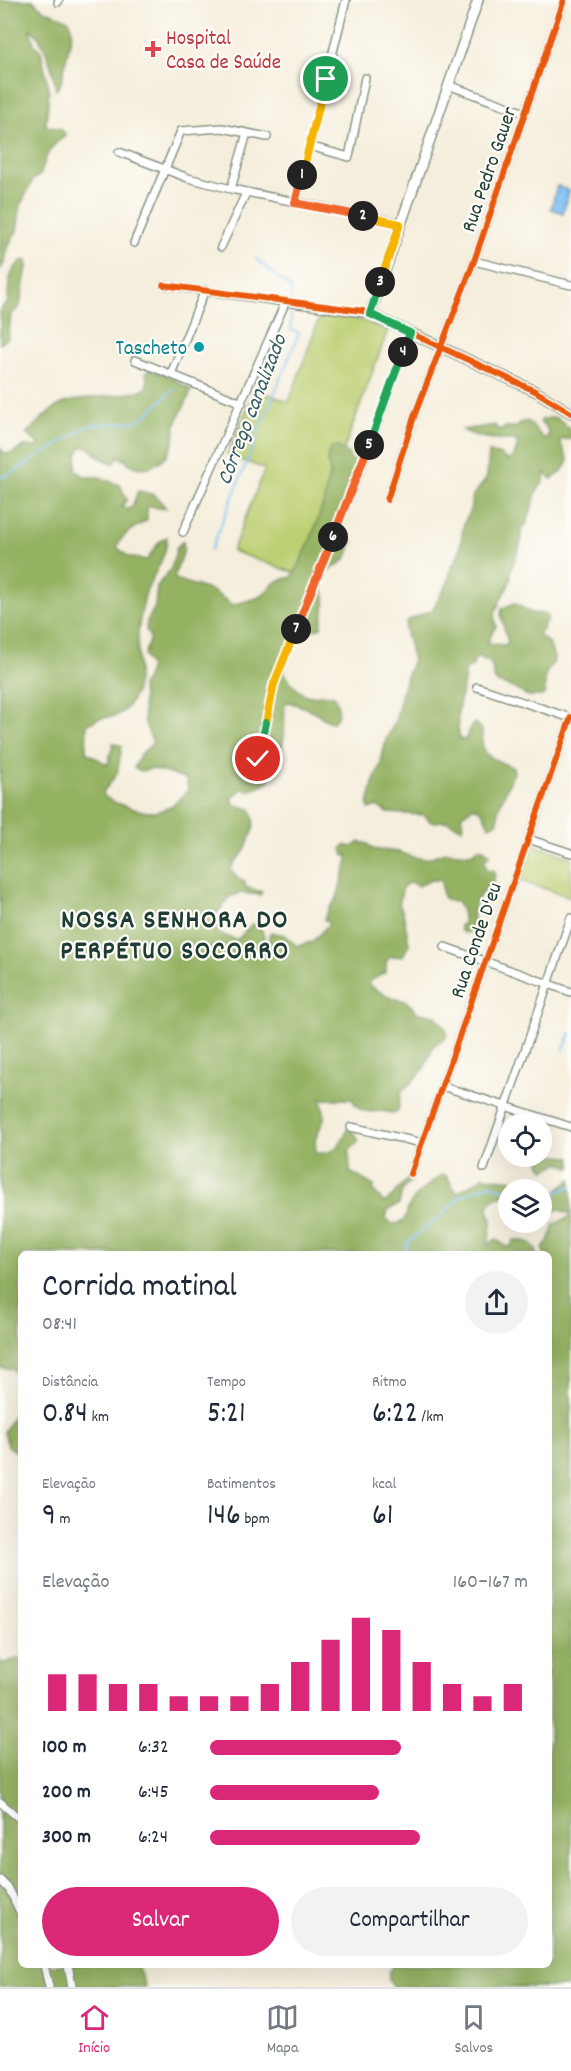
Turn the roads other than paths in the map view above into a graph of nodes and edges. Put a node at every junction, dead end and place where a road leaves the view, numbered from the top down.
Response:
1 (346, 0) edge
2 (478, 0) edge
3 (564, 0) edge
4 (365, 78) dead end
5 (448, 85) junction
6 (525, 113) junction
7 (247, 133) junction
8 (267, 137) dead end
9 (309, 146) junction
10 (119, 152) dead end
11 (165, 170) junction
12 (231, 189) junction
13 (246, 193) junction
14 (295, 203) junction
15 (400, 224) junction
16 (134, 243) dead end
17 (221, 247) dead end
18 (474, 261) junction
19 (163, 285) dead end
20 (571, 285) edge
21 (205, 290) junction
22 (286, 301) junction
23 (370, 314) junction
24 (410, 333) junction
25 (442, 348) junction
26 (135, 360) dead end
27 (171, 374) junction
28 (242, 403) junction
29 (570, 411) edge
30 (387, 500) dead end
31 (183, 532) dead end
32 (477, 687) dead end
33 (571, 718) edge
34 (258, 759) dead end
35 (528, 839) junction
36 (571, 853) edge
37 (571, 918) edge
38 (445, 947) dead end
39 (485, 961) junction
40 (548, 984) junction
41 (571, 992) edge
42 (442, 1086) junction
43 (505, 1106) junction
44 (351, 1127) dead end
45 (571, 1127) edge
46 (422, 1143) junction
47 (483, 1168) dead end
48 (411, 1174) dead end
49 (0, 1802) edge
50 (18, 1817) edge
51 (0, 1880) edge
52 (18, 1908) edge
53 (45, 1968) edge
54 (69, 1968) edge
55 (49, 1987) edge
56 (72, 1987) edge

1 - 9 street
2 - 5 street
3 - 6 street, Rua Pedro Gauer
4 - 9 street
5 - 6 street
5 - 15 street
6 - 18 street, Rua Pedro Gauer
7 - 8 street
7 - 11 street
7 - 12 street
9 - 14 street
10 - 11 street
11 - 12 street
11 - 16 street
12 - 13 street
13 - 14 street
13 - 17 street
14 - 15 street
15 - 23 street
18 - 20 street
18 - 25 street, Rua Pedro Gauer
19 - 21 street
21 - 22 street
21 - 27 street
22 - 23 street
22 - 28 street
23 - 24 street
24 - 25 street
24 - 34 street
25 - 29 street
25 - 30 street, Rua Pedro Gauer
26 - 27 street
27 - 28 street
28 - 31 street
32 - 33 street
33 - 35 street, Rua Conde D'eu
35 - 36 street
35 - 39 street, Rua Conde D'eu
37 - 40 street
38 - 39 street
39 - 40 street
39 - 42 street, Rua Conde D'eu
40 - 41 street
40 - 43 street
42 - 43 street
42 - 46 street, Rua Conde D'eu
43 - 45 street
43 - 47 street
44 - 46 street
46 - 48 street, Rua Conde D'eu
49 - 50 street
51 - 52 street
53 - 55 street
54 - 56 street

